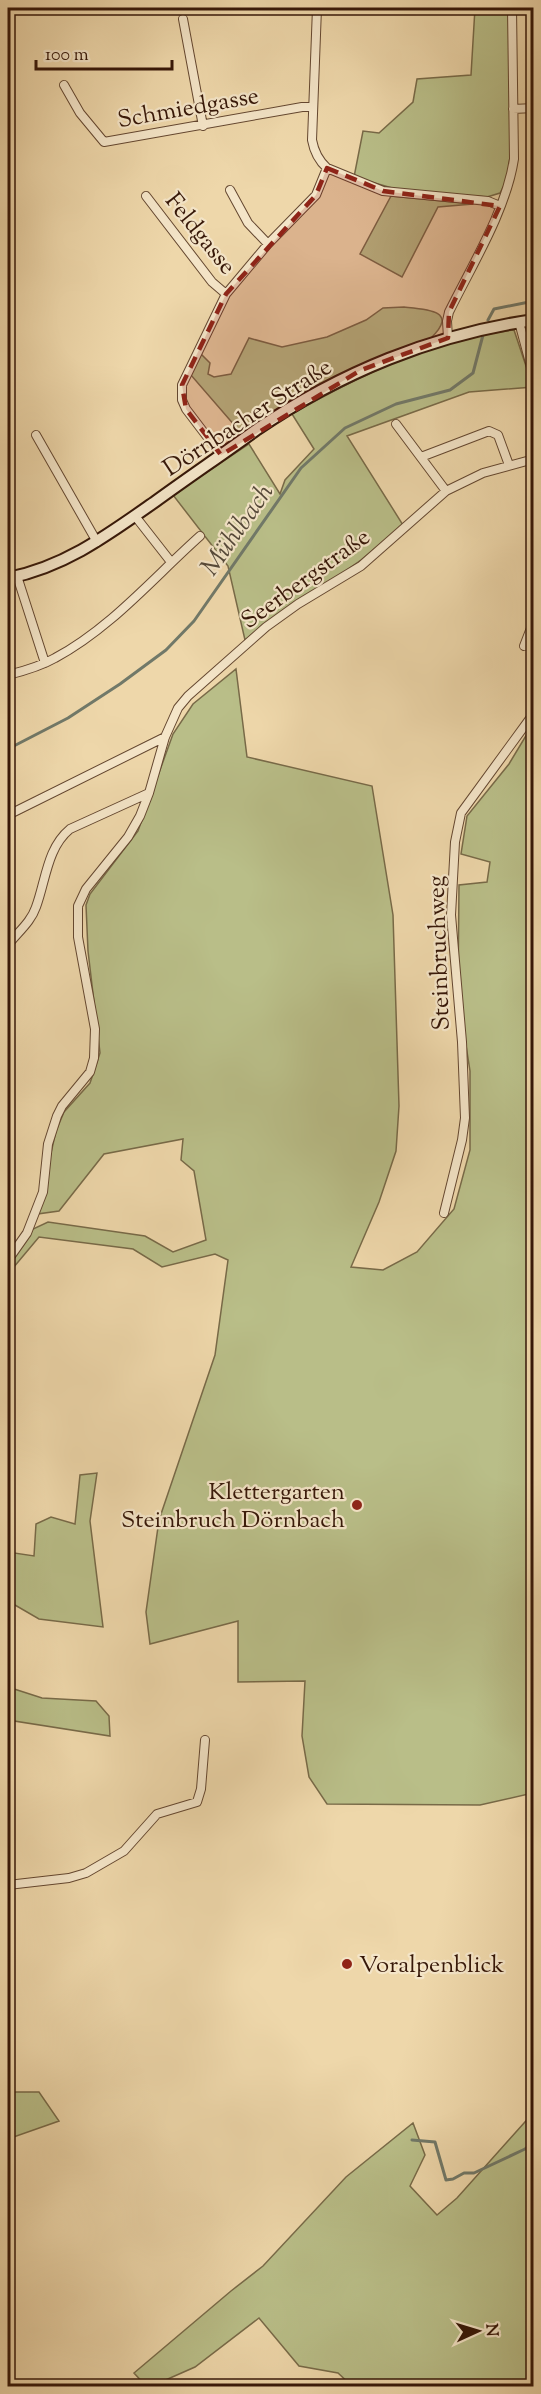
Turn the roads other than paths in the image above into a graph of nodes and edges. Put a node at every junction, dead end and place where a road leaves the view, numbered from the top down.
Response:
1 (317, 8) edge
2 (513, 8) edge
3 (183, 19) dead end
4 (63, 85) dead end
5 (313, 107) junction
6 (534, 108) edge
7 (513, 109) junction
8 (203, 126) junction
9 (327, 168) junction
10 (230, 190) dead end
11 (146, 196) dead end
12 (500, 206) junction
13 (268, 244) junction
14 (226, 294) junction
15 (534, 320) edge
16 (519, 322) junction
17 (448, 338) junction
18 (534, 378) edge
19 (396, 424) dead end
20 (36, 435) dead end
21 (221, 455) junction
22 (421, 457) junction
23 (534, 459) edge
24 (509, 465) junction
25 (446, 491) junction
26 (135, 516) junction
27 (200, 536) dead end
28 (97, 542) junction
29 (171, 562) junction
30 (12, 577) edge
31 (534, 626) edge
32 (524, 646) dead end
33 (45, 663) junction
34 (8, 675) edge
35 (534, 713) edge
36 (165, 737) junction
37 (149, 793) junction
38 (8, 815) edge
39 (8, 945) edge
40 (444, 1213) dead end
41 (8, 1260) edge
42 (205, 1740) dead end
43 (8, 1885) edge

1 - 5 street
2 - 7 street
3 - 8 street
4 - 8 street, Schmiedgasse
5 - 8 street, Schmiedgasse
5 - 9 street
6 - 7 street
7 - 12 street
9 - 12 street
9 - 13 street, Feldgasse
10 - 13 street, Feldgasse
11 - 14 street, Feldgasse
12 - 17 street
13 - 14 street, Feldgasse
14 - 21 street, Feldgasse
15 - 16 street, Dörnbacher Straße
16 - 17 street, Dörnbacher Straße
16 - 18 street
17 - 21 street, Dörnbacher Straße
19 - 22 street
20 - 28 street
21 - 26 street, Dörnbacher Straße
22 - 24 street
22 - 25 street
23 - 24 street, Seerbergstraße
24 - 25 street, Seerbergstraße
25 - 36 street, Seerbergstraße
26 - 28 street, Dörnbacher Straße
26 - 29 street
27 - 29 street
28 - 30 street, Dörnbacher Straße
29 - 33 street
30 - 33 street
31 - 32 street
33 - 34 street
35 - 40 street, Steinbruchweg
36 - 37 street, Seerbergstraße
36 - 38 street
37 - 39 street
37 - 41 street, Seerbergstraße
42 - 43 street

